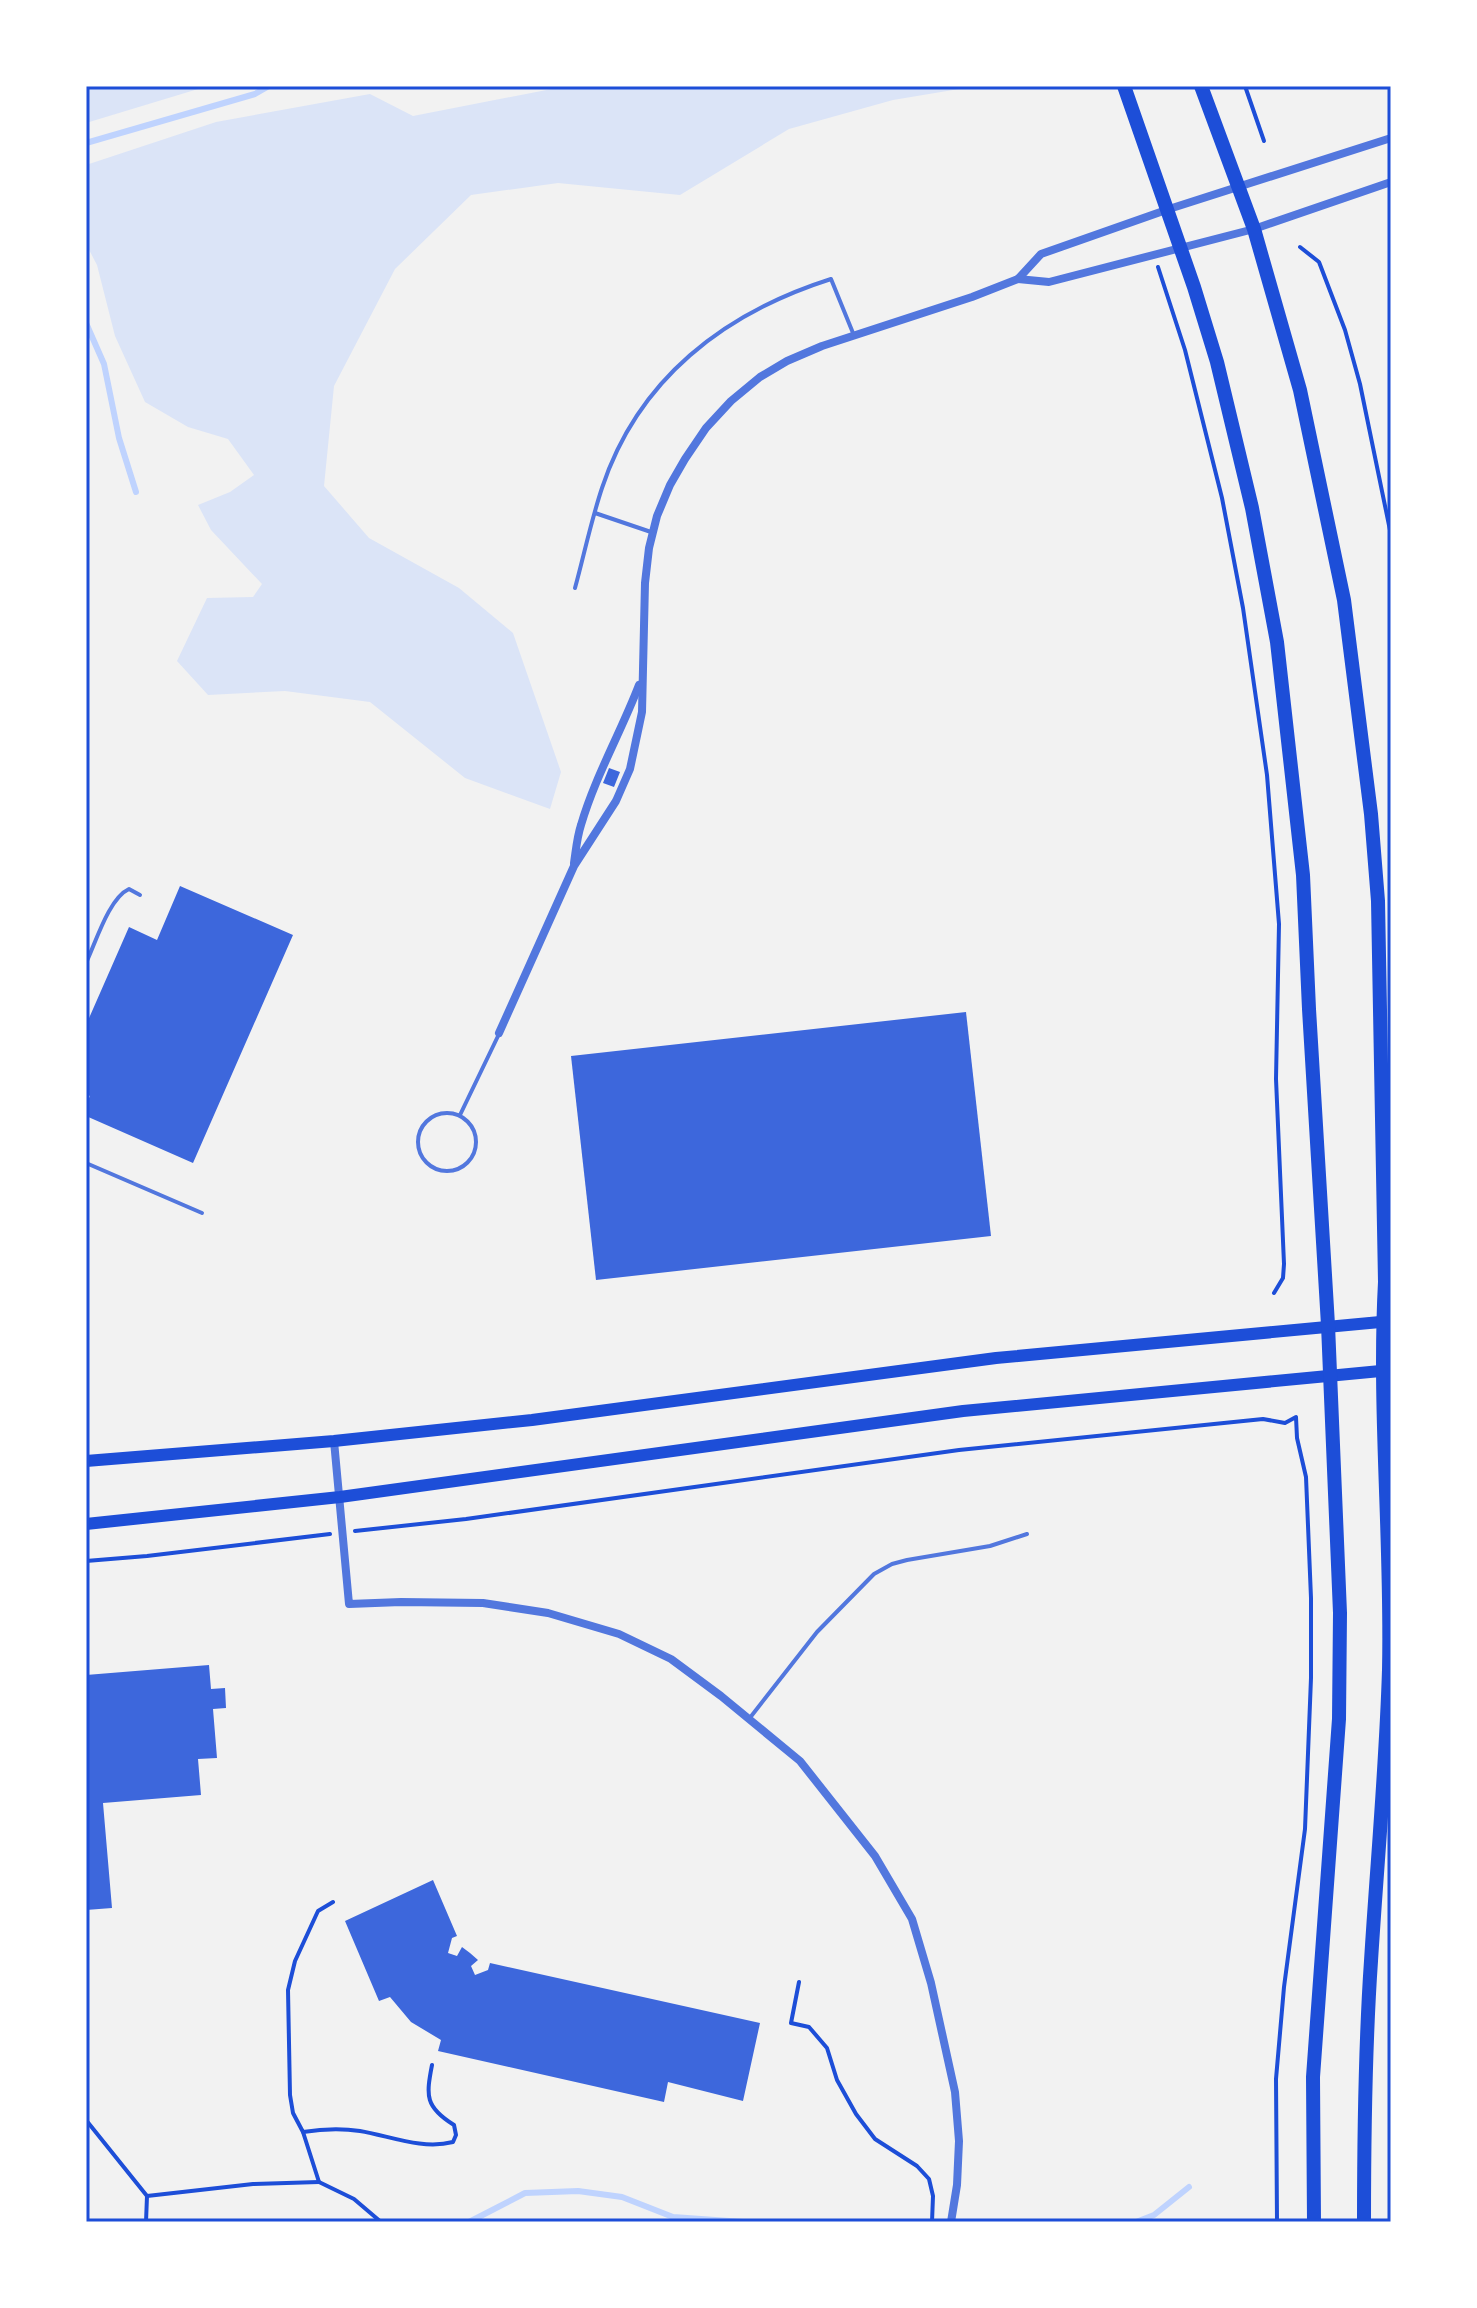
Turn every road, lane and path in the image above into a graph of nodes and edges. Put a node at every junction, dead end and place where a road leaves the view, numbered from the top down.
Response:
1 (1124, 86) edge
2 (1201, 86) edge
3 (1245, 86) edge
4 (1391, 138) edge
5 (1264, 141) dead end
6 (1391, 182) edge
7 (1239, 187) junction
8 (1169, 209) junction
9 (1254, 229) junction
10 (1182, 247) junction
11 (1300, 247) dead end
12 (1154, 254) junction
13 (1018, 279) junction
14 (854, 336) junction
15 (595, 513) junction
16 (653, 532) junction
17 (1391, 535) edge
18 (575, 588) dead end
19 (643, 677) junction
20 (574, 866) junction
21 (140, 895) dead end
22 (86, 963) edge
23 (499, 1033) joint
24 (460, 1115) junction
25 (86, 1163) edge
26 (202, 1213) dead end
27 (1274, 1293) dead end
28 (1387, 1321) edge
29 (1328, 1325) junction
30 (1387, 1370) edge
31 (1329, 1374) junction
32 (334, 1441) junction
33 (86, 1461) edge
34 (340, 1497) junction
35 (86, 1524) edge
36 (342, 1533) junction
37 (1027, 1534) dead end
38 (86, 1561) edge
39 (749, 1719) junction
40 (333, 1902) dead end
41 (799, 1982) dead end
42 (432, 2065) dead end
43 (86, 2120) edge
44 (303, 2132) junction
45 (319, 2182) junction
46 (147, 2196) junction
47 (146, 2222) edge
48 (381, 2222) edge
49 (932, 2222) edge
50 (951, 2222) edge
51 (1277, 2222) edge
52 (1314, 2222) edge
53 (1364, 2222) edge

1 - 8 main road
2 - 7 main road
3 - 5 path
4 - 7 street
6 - 9 street
7 - 8 street
7 - 9 main road
8 - 10 main road
8 - 13 street
9 - 10 street
9 - 28 main road
10 - 12 street
10 - 29 main road
11 - 17 path
12 - 13 street
12 - 27 path
13 - 14 street
14 - 15 lane
14 - 16 street
15 - 16 lane
15 - 18 lane
16 - 19 street
19 - 20 street
19 - 20 street
20 - 23 street
21 - 22 lane
23 - 24 lane
24 - 24 lane
25 - 26 lane
28 - 29 main road
28 - 30 main road
29 - 31 main road
29 - 32 main road
30 - 31 main road
30 - 53 main road
31 - 34 main road
31 - 52 main road
32 - 33 main road
32 - 34 street
34 - 35 main road
34 - 36 street
36 - 38 path
36 - 39 street
36 - 51 path
37 - 39 lane
39 - 50 street
40 - 44 path
41 - 49 path
42 - 44 path
43 - 46 path
44 - 45 path
45 - 46 path
45 - 48 path
46 - 47 path

